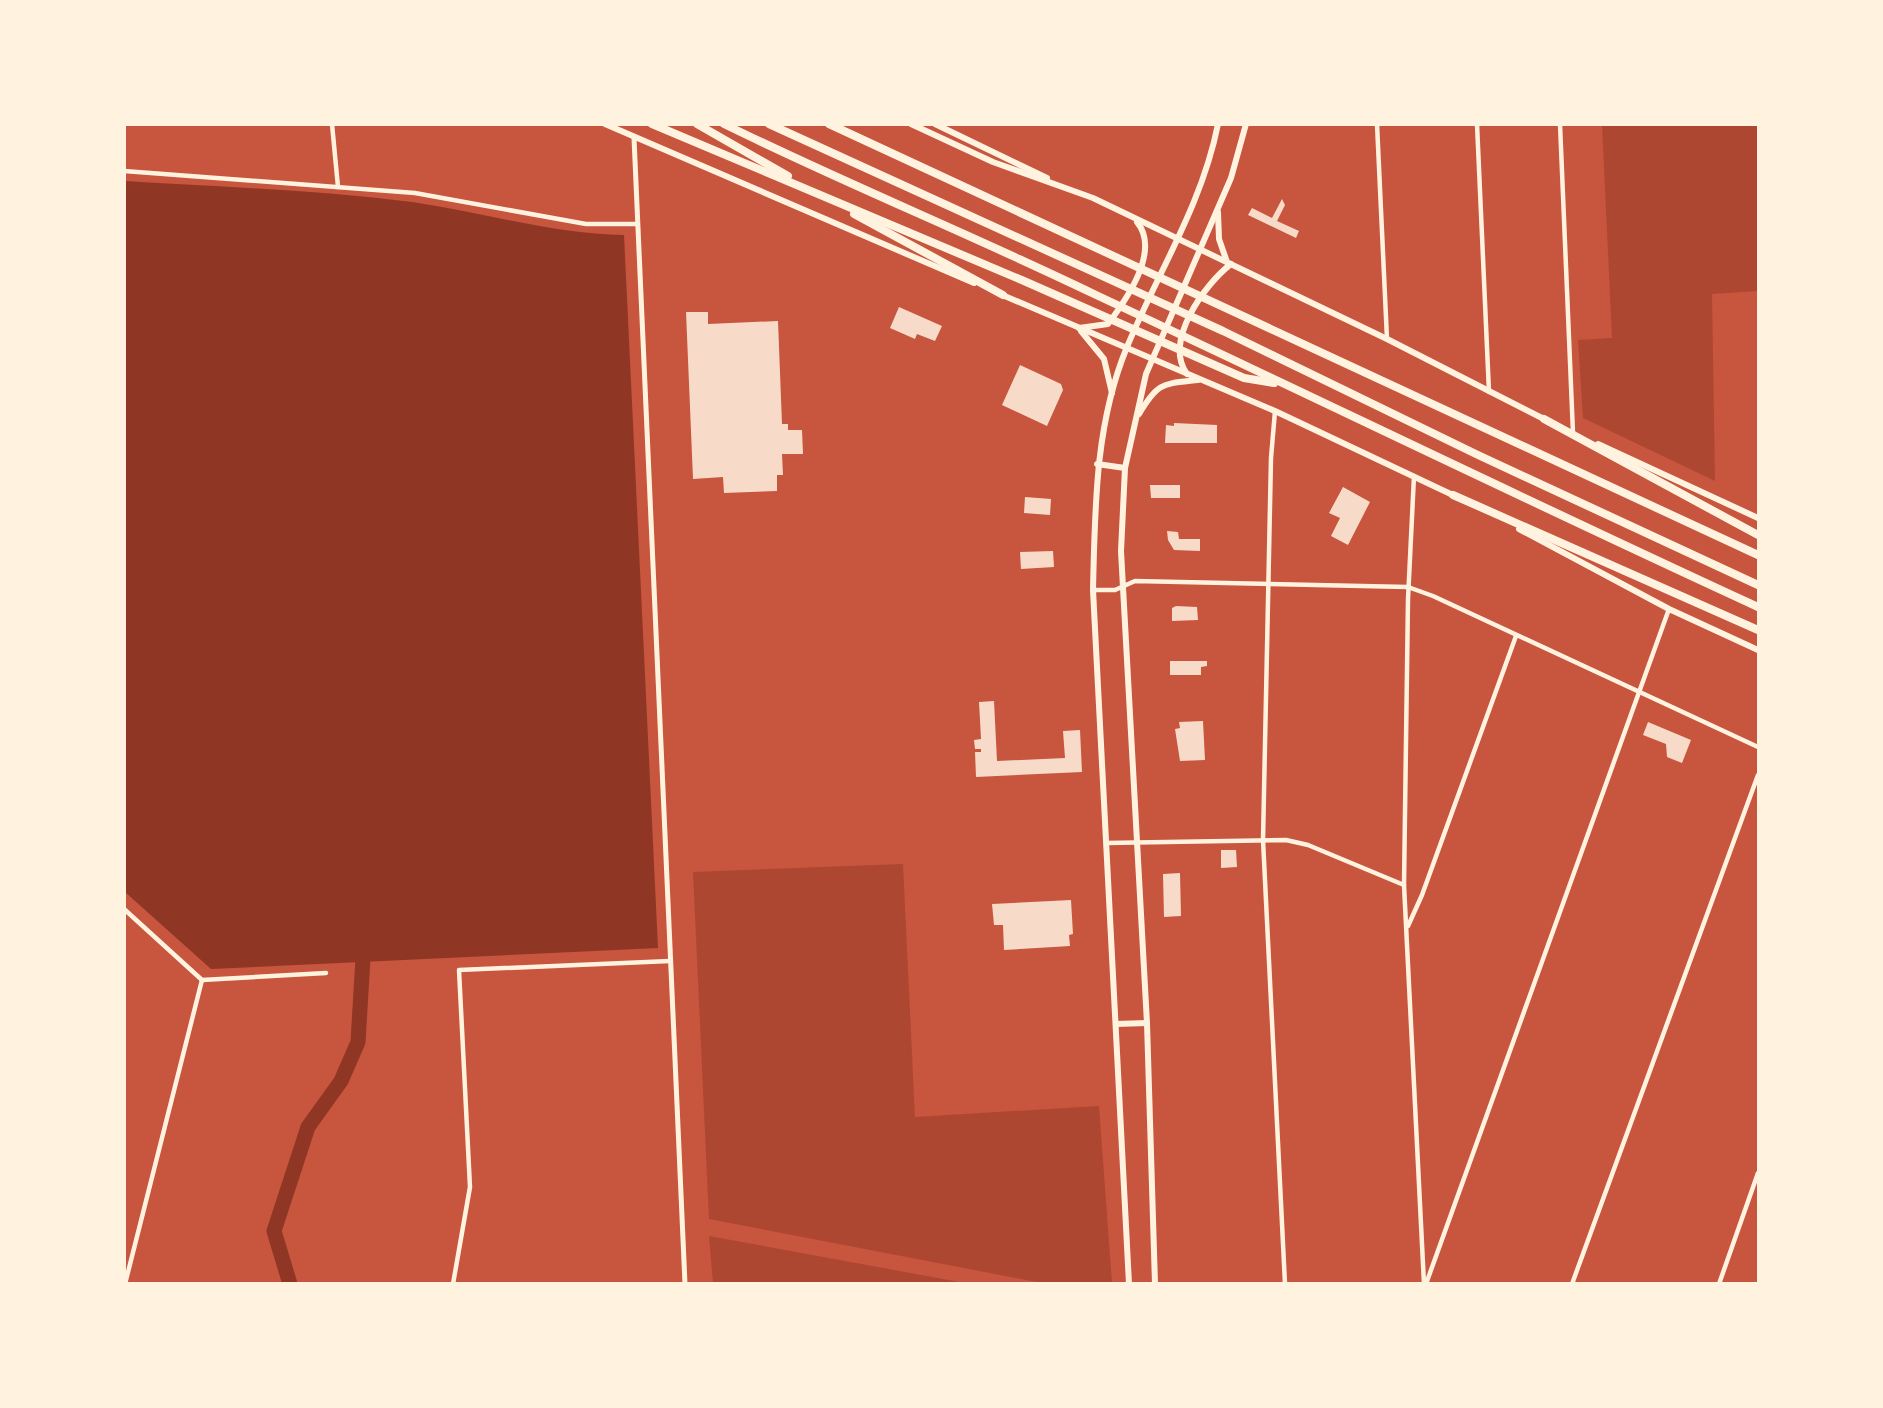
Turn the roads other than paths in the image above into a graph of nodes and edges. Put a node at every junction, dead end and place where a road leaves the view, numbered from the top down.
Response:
1 (333, 124) edge
2 (605, 124) edge
3 (652, 124) edge
4 (697, 124) edge
5 (724, 124) edge
6 (769, 124) edge
7 (829, 124) edge
8 (842, 124) edge
9 (911, 124) edge
10 (935, 124) edge
11 (1218, 124) edge
12 (1246, 124) edge
13 (1377, 124) edge
14 (1477, 124) edge
15 (1560, 124) edge
16 (634, 138) junction
17 (896, 157) junction
18 (124, 171) edge
19 (338, 187) junction
20 (1083, 195) junction
21 (1218, 209) junction
22 (1134, 219) junction
23 (637, 224) junction
24 (1177, 239) junction
25 (1200, 250) junction
26 (1229, 263) junction
27 (1003, 295) junction
28 (1078, 328) junction
29 (1387, 339) junction
30 (1126, 348) junction
31 (1153, 360) junction
32 (1188, 374) junction
33 (1200, 379) junction
34 (1283, 384) junction
35 (1489, 393) junction
36 (1113, 394) junction
37 (1275, 411) junction
38 (1544, 419) junction
39 (1136, 420) junction
40 (1574, 433) junction
41 (1097, 464) junction
42 (1125, 468) junction
43 (1414, 476) junction
44 (1453, 495) junction
45 (1758, 518) edge
46 (1758, 535) edge
47 (1758, 555) edge
48 (1269, 583) junction
49 (1758, 585) edge
50 (1122, 586) junction
51 (1408, 587) junction
52 (1093, 590) junction
53 (1758, 608) edge
54 (1669, 609) junction
55 (1758, 630) edge
56 (1516, 636) junction
57 (1758, 650) edge
58 (1641, 693) junction
59 (1758, 747) edge
60 (1758, 775) edge
61 (1263, 840) junction
62 (1106, 843) junction
63 (1137, 843) junction
64 (1404, 885) junction
65 (124, 909) edge
66 (1408, 927) junction
67 (670, 961) junction
68 (326, 973) dead end
69 (202, 980) junction
70 (1147, 1023) junction
71 (1116, 1024) junction
72 (1758, 1173) edge
73 (124, 1284) edge
74 (453, 1284) edge
75 (685, 1284) edge
76 (1129, 1284) edge
77 (1155, 1284) edge
78 (1285, 1284) edge
79 (1425, 1284) edge
80 (1572, 1284) edge
81 (1719, 1284) edge

1 - 19 street
2 - 16 main road
3 - 34 highway
4 - 27 highway
5 - 34 highway
6 - 49 highway
7 - 17 highway
8 - 17 highway
9 - 20 main road
10 - 20 main road
11 - 24 main road
12 - 21 main road
13 - 29 street
14 - 35 street
15 - 40 street
16 - 23 street
16 - 27 main road
17 - 47 highway
18 - 19 street
19 - 23 street
20 - 22 main road
21 - 25 main road
21 - 26 main road
22 - 24 main road
22 - 28 main road
23 - 67 street
24 - 25 main road
24 - 30 main road
25 - 26 main road
25 - 31 main road
26 - 29 main road
26 - 32 main road
27 - 28 main road
28 - 30 main road
28 - 36 main road
29 - 35 main road
30 - 31 main road
30 - 36 main road
31 - 32 main road
31 - 39 main road
32 - 33 main road
33 - 37 main road
33 - 39 main road
34 - 53 highway
35 - 38 main road
36 - 41 main road
37 - 43 main road
37 - 48 street
38 - 40 main road
38 - 46 highway
39 - 42 main road
40 - 45 main road
41 - 42 main road
41 - 52 main road
42 - 50 main road
43 - 44 main road
43 - 51 street
44 - 54 main road
44 - 55 highway
48 - 50 street
48 - 51 street
48 - 61 street
50 - 52 street
50 - 63 main road
51 - 56 street
51 - 64 street
52 - 62 main road
54 - 57 main road
54 - 58 street
56 - 58 street
56 - 66 street
58 - 59 street
58 - 79 street
60 - 80 street
61 - 63 street
61 - 64 street
61 - 78 street
62 - 63 street
62 - 71 main road
63 - 70 main road
64 - 66 street
65 - 69 street
66 - 79 street
67 - 74 street
67 - 75 street
68 - 69 street
69 - 73 street
70 - 71 main road
70 - 77 main road
71 - 76 main road
72 - 81 street

